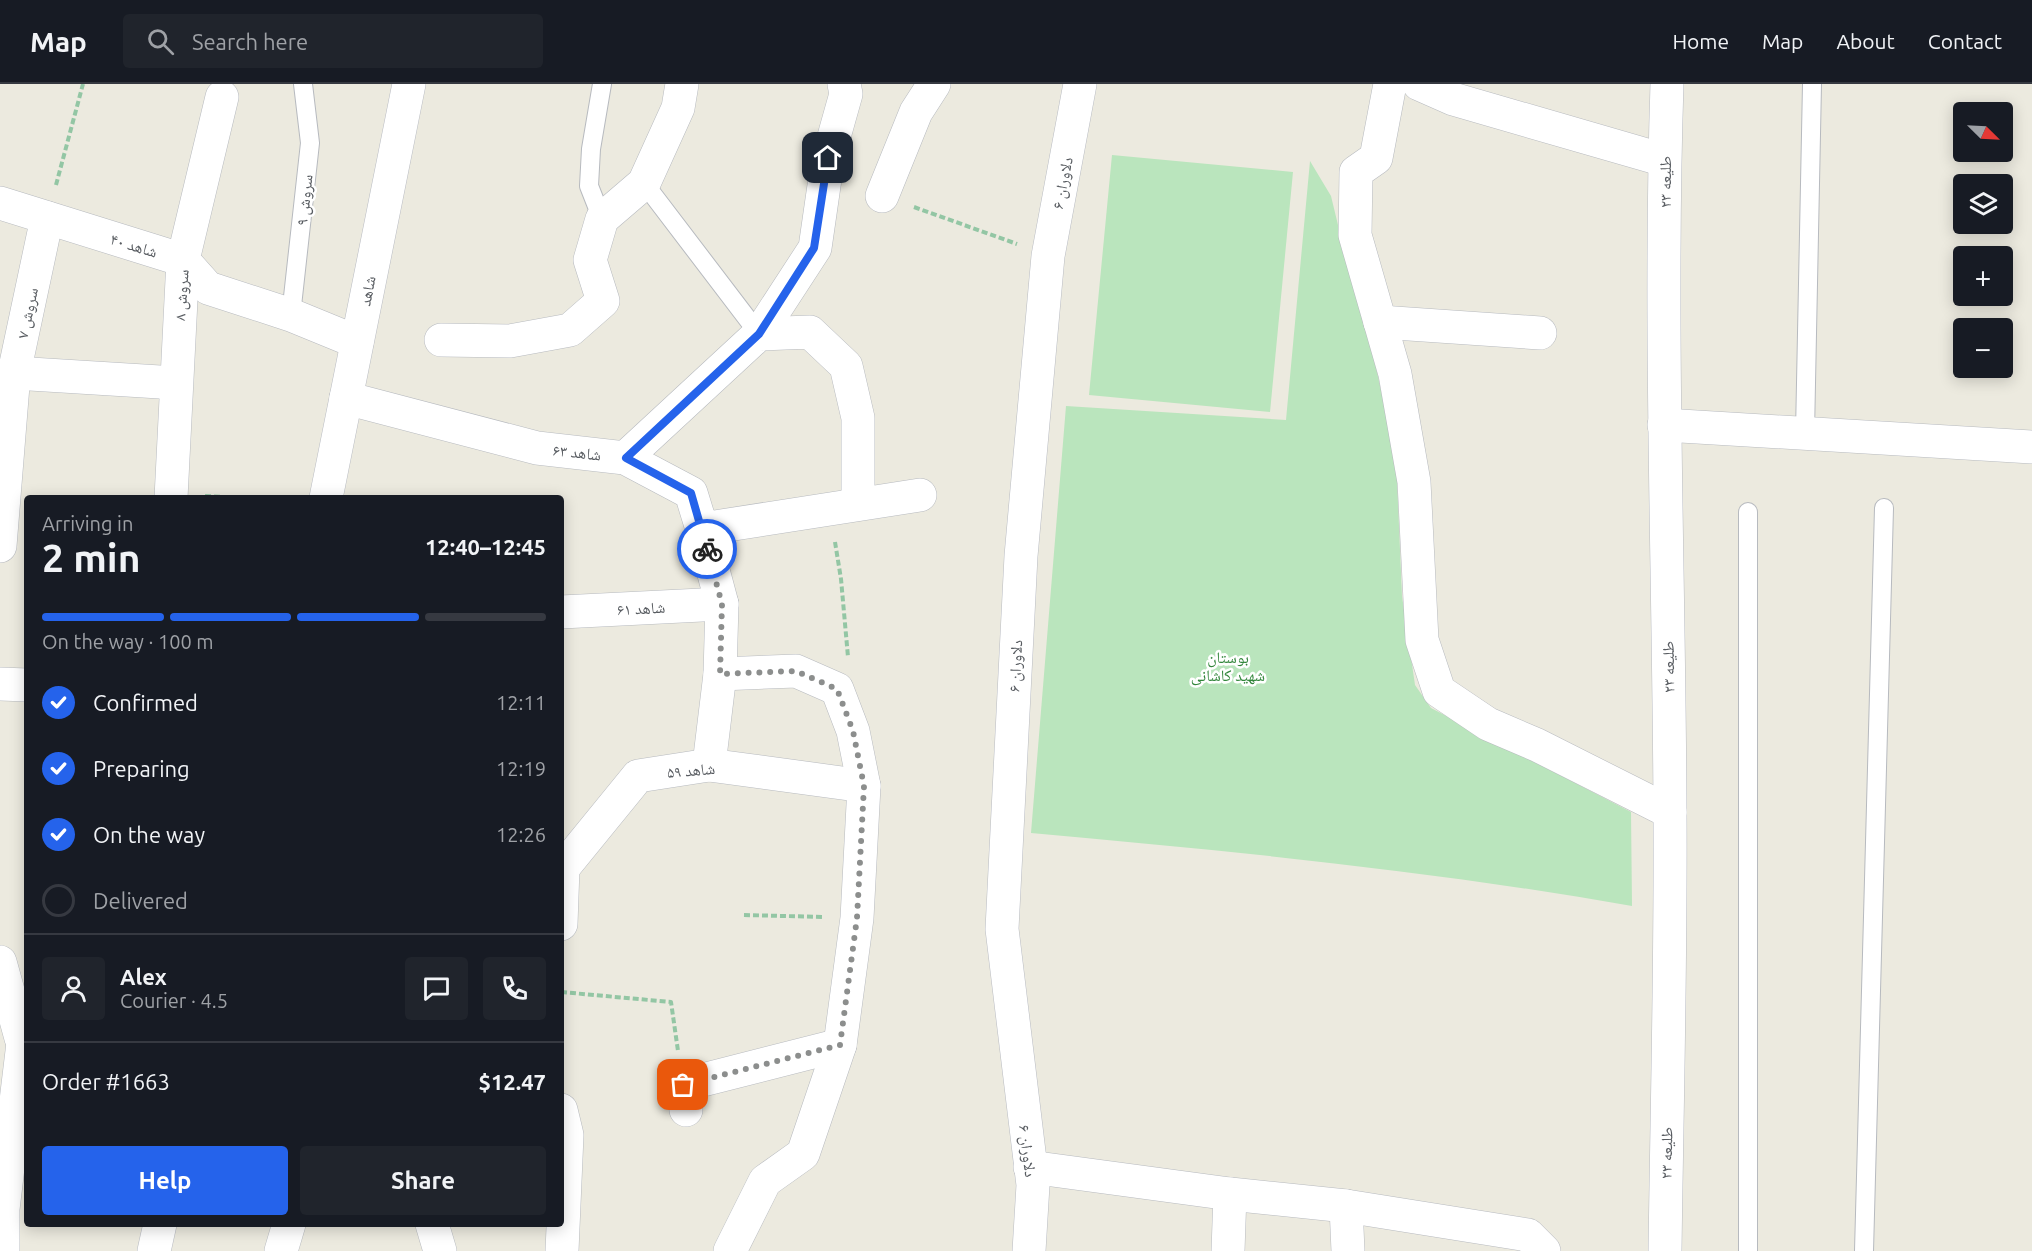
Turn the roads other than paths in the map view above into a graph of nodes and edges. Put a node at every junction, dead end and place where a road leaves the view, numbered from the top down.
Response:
1 (303, 84) edge
2 (409, 84) edge
3 (602, 84) edge
4 (682, 84) edge
5 (844, 84) edge
6 (934, 84) edge
7 (1080, 84) edge
8 (1390, 84) edge
9 (1419, 84) edge
10 (1667, 84) edge
11 (1812, 84) edge
12 (222, 97) dead end
13 (1664, 160) junction
14 (644, 183) junction
15 (882, 196) road end
16 (0, 203) edge
17 (47, 219) junction
18 (602, 219) junction
19 (183, 260) junction
20 (291, 315) junction
21 (1380, 322) junction
22 (1540, 333) dead end
23 (759, 334) junction
24 (441, 340) dead end
25 (357, 342) junction
26 (14, 374) junction
27 (176, 383) junction
28 (346, 398) junction
29 (1664, 425) junction
30 (1805, 433) junction
31 (2032, 447) edge
32 (626, 458) junction
33 (171, 495) edge
34 (327, 495) edge
35 (920, 495) dead end
36 (2, 497) edge
37 (843, 507) junction
38 (1884, 508) dead end
39 (1748, 512) dead end
40 (702, 529) junction
41 (24, 544) edge
42 (0, 545) edge
43 (722, 604) junction
44 (564, 612) edge
45 (720, 674) junction
46 (0, 684) edge
47 (24, 685) edge
48 (709, 765) junction
49 (864, 786) junction
50 (1670, 812) junction
51 (564, 864) edge
52 (0, 962) edge
53 (24, 1036) edge
54 (23, 1045) junction
55 (840, 1045) junction
56 (685, 1097) road end
57 (564, 1122) edge
58 (1030, 1167) junction
59 (1230, 1194) junction
60 (564, 1205) edge
61 (1346, 1206) junction
62 (159, 1227) edge
63 (289, 1227) edge
64 (433, 1227) edge
65 (563, 1227) edge
66 (1532, 1246) edge
67 (3, 1251) edge
68 (154, 1251) edge
69 (281, 1251) edge
70 (440, 1251) edge
71 (562, 1251) edge
72 (730, 1251) edge
73 (1029, 1251) edge
74 (1228, 1251) edge
75 (1348, 1251) edge
76 (1665, 1251) edge
77 (1748, 1251) edge
78 (1864, 1251) edge

1 - 20 lane, سروش ۹
2 - 25 street, شاهد
3 - 18 lane
4 - 14 street
5 - 23 street
6 - 15 street
7 - 58 street, دلاوران ۶
8 - 21 street
9 - 13 street
10 - 13 street, طلیعه ۲۳
11 - 30 lane
12 - 19 street, سروش ۸
13 - 29 street, طلیعه ۲۳
14 - 18 street
14 - 23 lane
16 - 17 street, شاهد ۴۰
17 - 19 street, شاهد ۴۰
17 - 26 street, سروش ۷
18 - 24 street
19 - 20 street
19 - 27 street, سروش ۸
20 - 25 street
21 - 22 street
21 - 50 street
23 - 32 street
23 - 37 street
25 - 28 street, شاهد
26 - 27 street
26 - 36 street, سروش ۷
27 - 33 street, سروش ۸
28 - 32 street, شاهد ۶۳
28 - 34 street, شاهد
29 - 30 street
29 - 50 street, طلیعه ۲۳
30 - 31 street
32 - 40 street, شاهد ۶۳
35 - 37 street
36 - 42 street, سروش ۷
37 - 40 street
38 - 78 lane
39 - 77 lane
40 - 43 street, شاهد ۶۳
41 - 42 street
43 - 44 street, شاهد ۶۱
43 - 45 street, شاهد ۶۳
45 - 48 street, شاهد ۶۳
45 - 49 street
46 - 47 street
48 - 49 street, شاهد ۵۹
48 - 51 street, شاهد ۵۹
49 - 55 street
50 - 76 street, طلیعه ۲۳
52 - 54 street
53 - 54 street
54 - 67 street
55 - 56 street
55 - 72 street
57 - 60 street
58 - 59 street
58 - 73 street, دلاوران ۶
59 - 61 street
59 - 74 street
61 - 66 street
61 - 75 street
62 - 68 street
63 - 69 street
64 - 70 street
65 - 71 street

